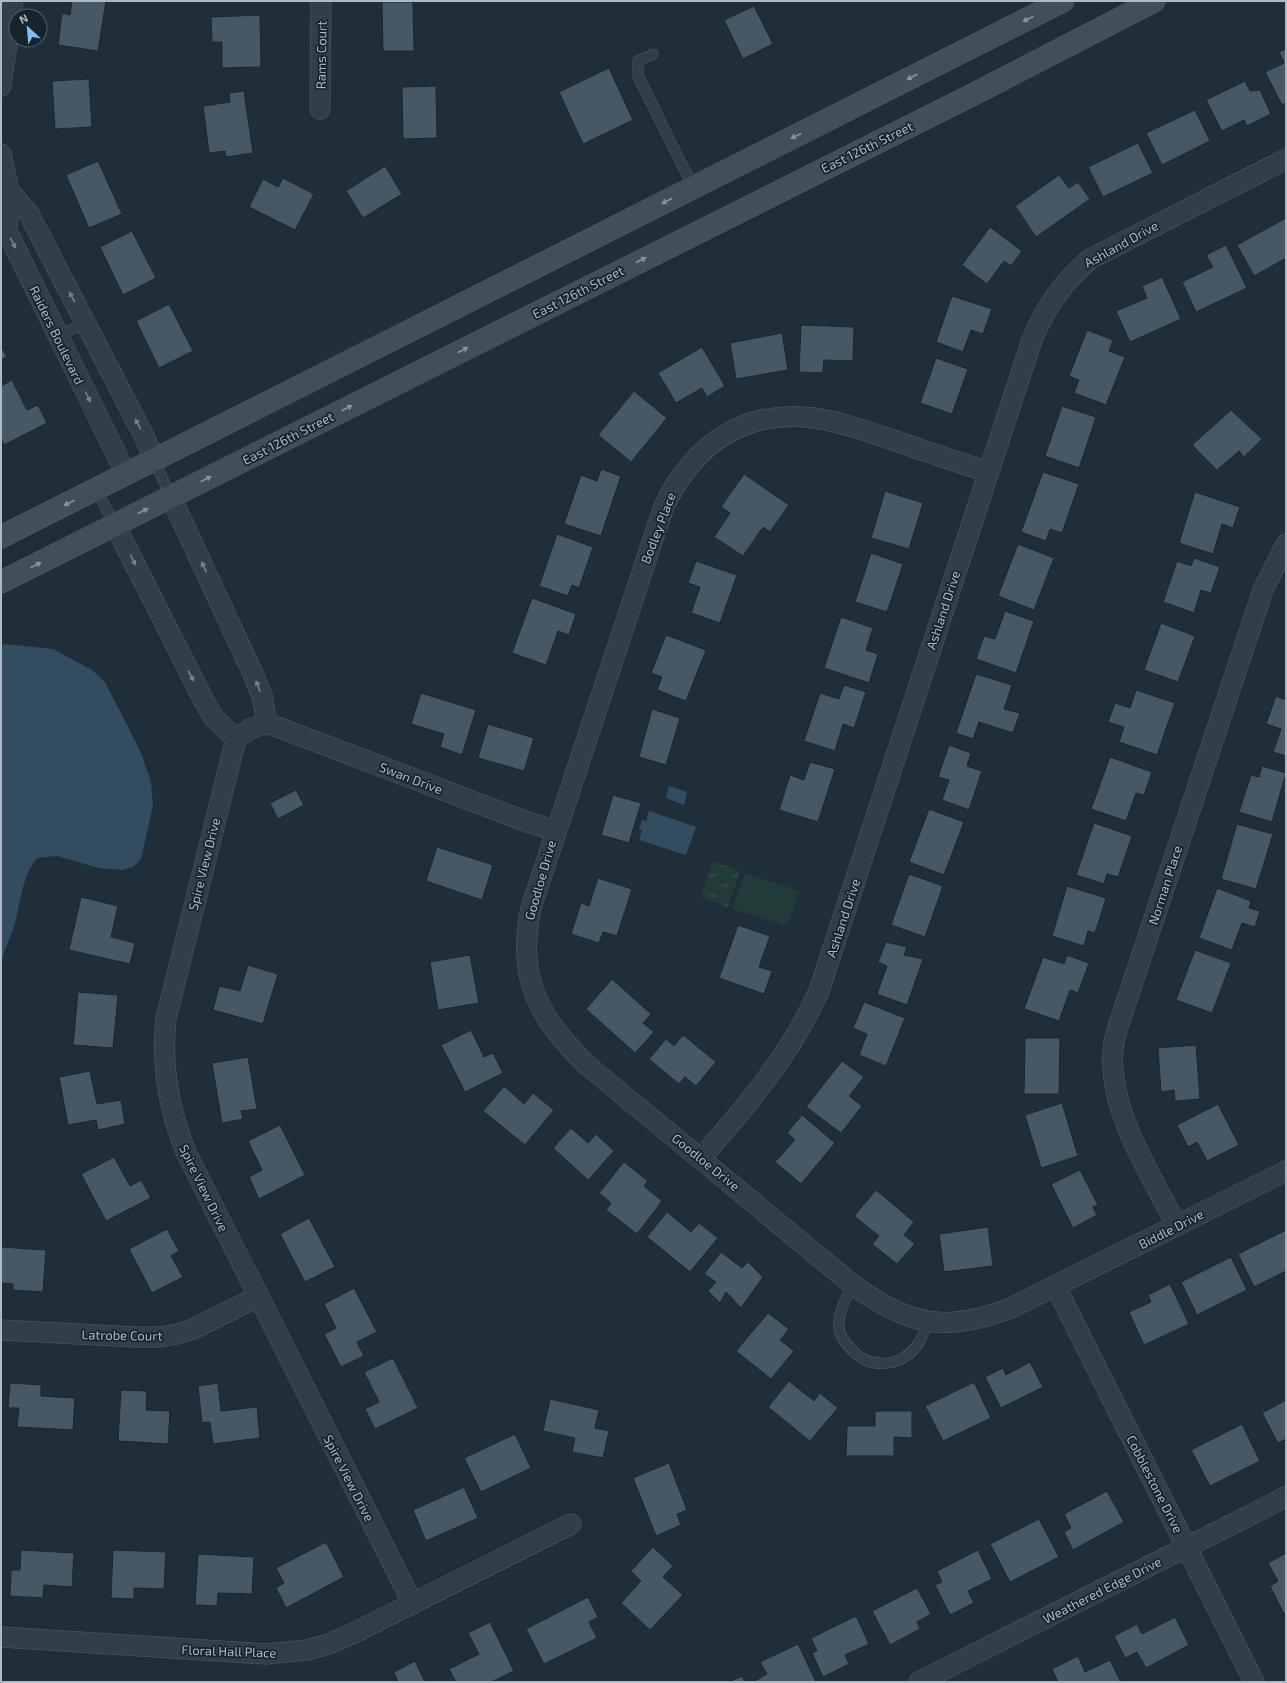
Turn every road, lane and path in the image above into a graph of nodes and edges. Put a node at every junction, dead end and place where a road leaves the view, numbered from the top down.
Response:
1 (13, 1) edge
2 (321, 1) edge
3 (1063, 1) edge
4 (1154, 1) edge
5 (653, 54) dead end
6 (1, 86) edge
7 (320, 109) dead end
8 (1, 154) edge
9 (1286, 159) edge
10 (694, 187) junction
11 (9, 191) junction
12 (86, 323) junction
13 (58, 336) junction
14 (154, 460) junction
15 (988, 472) junction
16 (126, 474) junction
17 (96, 489) junction
18 (171, 497) junction
19 (115, 525) junction
20 (1, 537) edge
21 (1286, 544) edge
22 (1, 582) edge
23 (267, 723) junction
24 (236, 739) junction
25 (555, 831) junction
26 (701, 1158) junction
27 (1286, 1171) edge
28 (1177, 1226) junction
29 (853, 1285) junction
30 (1056, 1287) junction
31 (258, 1297) junction
32 (927, 1321) junction
33 (1, 1330) edge
34 (1286, 1497) edge
35 (572, 1524) dead end
36 (1187, 1547) junction
37 (412, 1604) junction
38 (1, 1637) edge
39 (919, 1682) edge
40 (1254, 1682) edge

1 - 6 street
2 - 7 street, Rams Court
3 -> 10 main road
18 -> 4 main road, East 126th Street
5 - 10 lane
8 - 11 street, Raiders Boulevard
9 - 15 street, Ashland Drive
10 -> 14 main road
12 -> 11 street, Raiders Boulevard
11 -> 13 street, Raiders Boulevard
12 - 13 lane
14 -> 12 street, Raiders Boulevard
13 -> 16 street, Raiders Boulevard
14 - 16 main road
14 - 18 lane
15 - 25 street, Bodley Place
15 - 26 street, Ashland Drive
16 - 17 main road
17 - 19 lane
17 -> 20 main road
19 -> 18 main road, East 126th Street
23 -> 18 street
22 -> 19 main road, East 126th Street
19 -> 24 street
21 - 28 street, Norman Place
23 - 24 street
23 - 25 street, Swan Drive
24 - 31 street, Spire View Drive
25 - 26 street, Goodloe Drive
26 - 29 street, Goodloe Drive
27 - 28 street, Biddle Drive
28 - 30 street, Biddle Drive
29 - 32 street, Goodloe Drive
29 - 32 lane
30 - 32 street, Goodloe Drive
30 - 36 street, Cobblestone Drive
31 - 33 street, Latrobe Court
31 - 37 street, Spire View Drive
34 - 36 street, Weathered Edge Drive
35 - 37 street, Floral Hall Place
36 - 39 street, Weathered Edge Drive
36 - 40 street, Cobblestone Drive
37 - 38 street, Floral Hall Place

